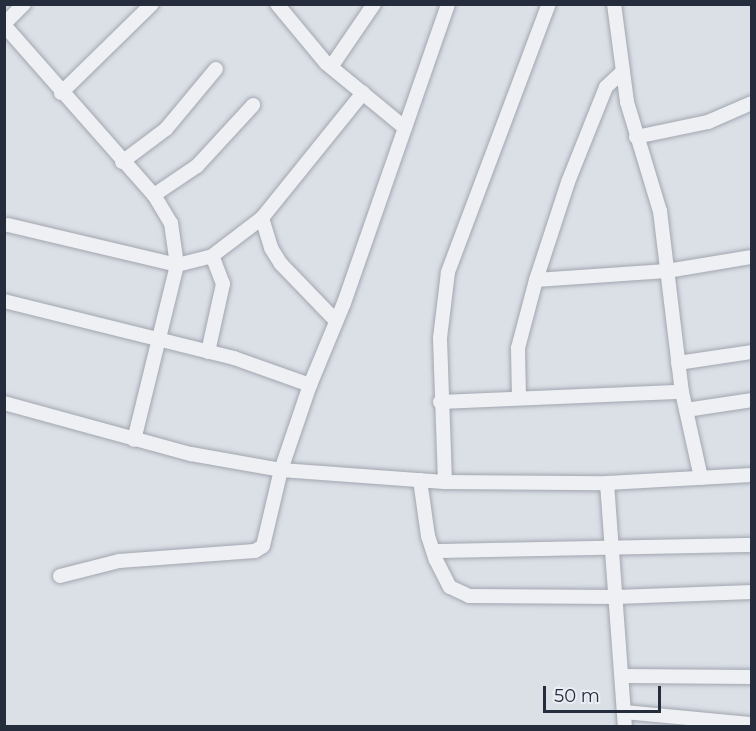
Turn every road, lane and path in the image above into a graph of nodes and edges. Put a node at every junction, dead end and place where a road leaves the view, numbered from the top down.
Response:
1 (24, 4) edge
2 (152, 4) edge
3 (277, 4) edge
4 (374, 4) edge
5 (448, 4) edge
6 (549, 4) edge
7 (614, 4) edge
8 (4, 24) edge
9 (331, 67) junction
10 (216, 69) dead end
11 (623, 71) junction
12 (61, 93) junction
13 (363, 93) junction
14 (752, 103) edge
15 (253, 105) dead end
16 (405, 128) junction
17 (636, 137) junction
18 (122, 162) junction
19 (154, 195) junction
20 (262, 218) junction
21 (8, 225) dead end
22 (212, 256) junction
23 (752, 256) edge
24 (177, 265) junction
25 (668, 271) junction
26 (536, 280) junction
27 (4, 301) edge
28 (336, 321) junction
29 (159, 339) junction
30 (208, 351) junction
31 (752, 351) edge
32 (678, 363) junction
33 (310, 385) junction
34 (682, 392) junction
35 (519, 397) junction
36 (752, 400) edge
37 (440, 402) junction
38 (4, 403) edge
39 (686, 410) junction
40 (134, 440) junction
41 (282, 470) junction
42 (752, 475) edge
43 (701, 478) junction
44 (420, 480) junction
45 (445, 482) junction
46 (607, 483) junction
47 (752, 545) edge
48 (612, 549) junction
49 (434, 550) junction
50 (60, 576) dead end
51 (752, 592) edge
52 (616, 597) junction
53 (623, 676) junction
54 (752, 677) edge
55 (624, 712) junction
56 (752, 724) edge
57 (625, 726) edge

1 - 8 street
2 - 12 street
3 - 9 street
4 - 9 street
5 - 16 street
6 - 37 street
7 - 11 street
8 - 12 street
9 - 13 street
10 - 18 street
11 - 17 street
11 - 26 street
12 - 18 street
13 - 16 street
13 - 20 street
14 - 17 street
15 - 19 street
16 - 28 street
17 - 25 street
18 - 19 street
19 - 24 street
20 - 22 street
20 - 28 street
21 - 24 street
22 - 24 street
22 - 30 street
23 - 25 street
24 - 29 street
25 - 26 street
25 - 32 street
26 - 35 street
27 - 29 street
28 - 33 street
29 - 30 street
29 - 40 street
30 - 33 street
31 - 32 street
32 - 34 street
33 - 41 street
34 - 35 street
34 - 39 street
35 - 37 street
36 - 39 street
37 - 45 street
38 - 40 street
39 - 43 street
40 - 41 street
41 - 44 street
41 - 50 street
42 - 43 street
43 - 46 street
44 - 45 street
44 - 49 street
45 - 46 street
46 - 48 street
47 - 48 street
48 - 49 street
48 - 52 street
49 - 52 street
51 - 52 street
52 - 53 street
53 - 54 street
53 - 55 street
55 - 56 street
55 - 57 street

